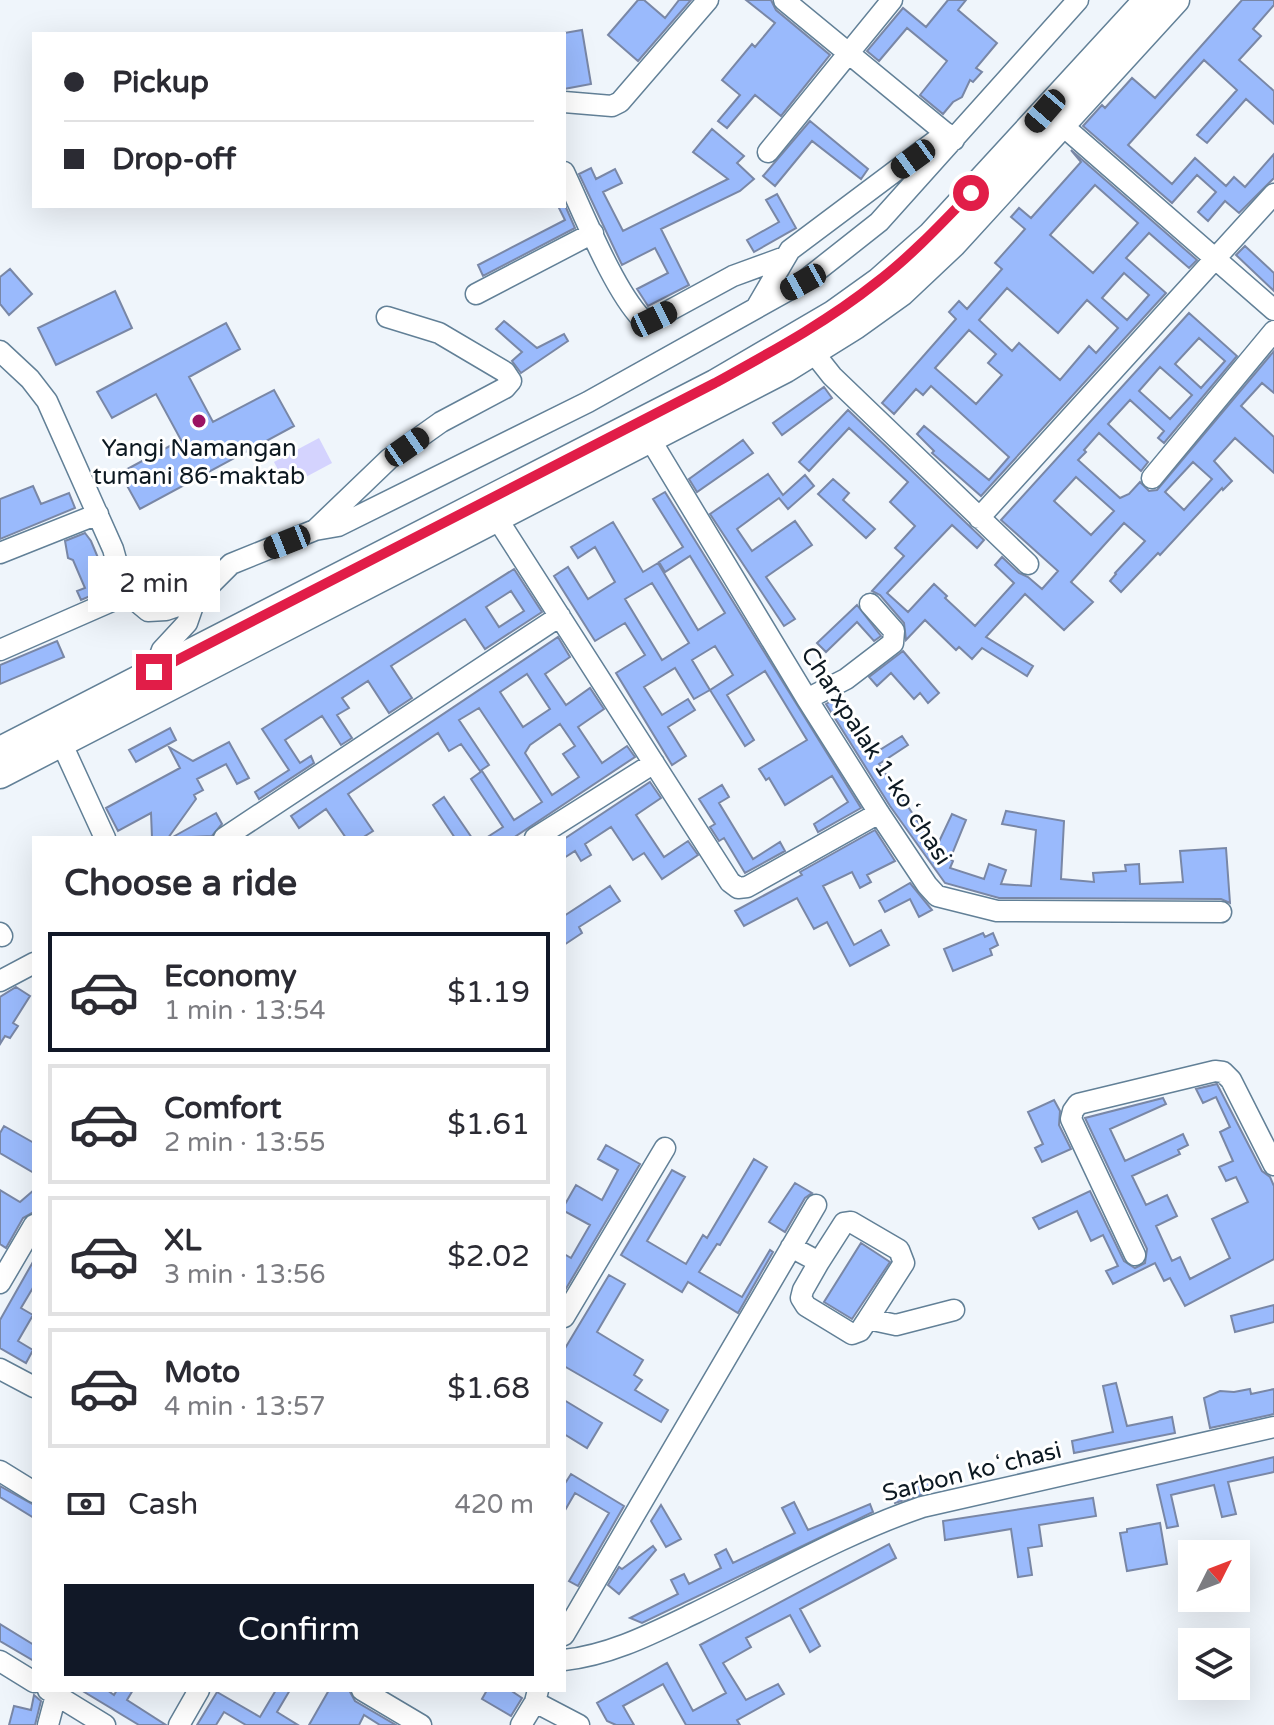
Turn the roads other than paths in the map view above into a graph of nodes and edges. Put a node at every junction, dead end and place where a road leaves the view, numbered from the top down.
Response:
1 (708, 0) edge
2 (784, 0) edge
3 (892, 0) edge
4 (1078, 0) edge
5 (1147, 0) edge
6 (1176, 0) edge
7 (850, 54) junction
8 (566, 102) edge
9 (1062, 125) junction
10 (950, 136) junction
11 (768, 152) dead end
12 (566, 176) edge
13 (1274, 194) edge
14 (593, 233) junction
15 (785, 257) junction
16 (1216, 258) junction
17 (476, 294) dead end
18 (756, 308) junction
19 (1274, 310) edge
20 (387, 317) dead end
21 (1274, 331) edge
22 (0, 351) edge
23 (813, 352) junction
24 (650, 439) junction
25 (1152, 478) dead end
26 (98, 514) junction
27 (979, 518) junction
28 (498, 520) junction
29 (315, 530) junction
30 (0, 553) edge
31 (1028, 564) dead end
32 (121, 597) junction
33 (195, 600) junction
34 (870, 604) dead end
35 (560, 616) junction
36 (0, 650) edge
37 (154, 672) junction
38 (807, 699) junction
39 (61, 742) junction
40 (0, 750) edge
41 (654, 763) junction
42 (0, 775) edge
43 (879, 813) junction
44 (104, 836) edge
45 (227, 836) edge
46 (538, 836) edge
47 (1221, 912) dead end
48 (32, 966) edge
49 (0, 981) edge
50 (1268, 1136) edge
51 (665, 1148) dead end
52 (1274, 1165) edge
53 (816, 1205) dead end
54 (32, 1228) edge
55 (791, 1247) junction
56 (1135, 1255) dead end
57 (819, 1262) junction
58 (0, 1283) edge
59 (954, 1310) dead end
60 (566, 1314) edge
61 (868, 1319) junction
62 (0, 1369) edge
63 (32, 1386) edge
64 (1274, 1427) edge
65 (0, 1471) edge
66 (32, 1491) edge
67 (566, 1632) edge
68 (566, 1660) edge
69 (0, 1661) edge
70 (32, 1681) edge
71 (52, 1692) edge
72 (198, 1692) edge
73 (365, 1692) edge
74 (536, 1696) edge
75 (48, 1725) edge
76 (105, 1725) edge
77 (179, 1725) edge
78 (421, 1725) edge
79 (521, 1725) edge
80 (579, 1725) edge

1 - 8 street
2 - 7 street
3 - 7 street
4 - 10 street
5 - 37 main road
6 - 9 main road
7 - 10 street
7 - 11 street
9 - 16 street
9 - 23 main road
10 - 15 street
10 - 18 street
12 - 14 street
13 - 16 street
14 - 15 street
14 - 17 street
15 - 18 street
16 - 19 street
16 - 27 street
18 - 29 street
20 - 29 street
21 - 25 street
22 - 26 street
23 - 24 main road
23 - 27 street
24 - 28 main road
24 - 38 street, Charxpalak 1-koʻchasi
26 - 30 street
26 - 32 street
27 - 31 street
28 - 35 street
28 - 39 main road
29 - 33 street
32 - 33 street
32 - 36 street
33 - 37 street
34 - 38 street
35 - 41 street
35 - 45 street
37 - 40 main road
38 - 43 street, Charxpalak 1-koʻchasi
39 - 42 main road
39 - 44 street
41 - 43 street
41 - 46 street
43 - 47 street, Charxpalak 1-koʻchasi
48 - 49 street
50 - 52 street
50 - 56 street
51 - 60 street
53 - 55 street
54 - 58 street
55 - 57 street
55 - 67 street
57 - 61 street
57 - 61 street
59 - 61 street
62 - 63 street
64 - 68 street, Sarbon koʻchasi
65 - 66 street
69 - 70 street
71 - 75 street
71 - 76 street
72 - 77 street
73 - 78 street
74 - 79 street
74 - 80 street

